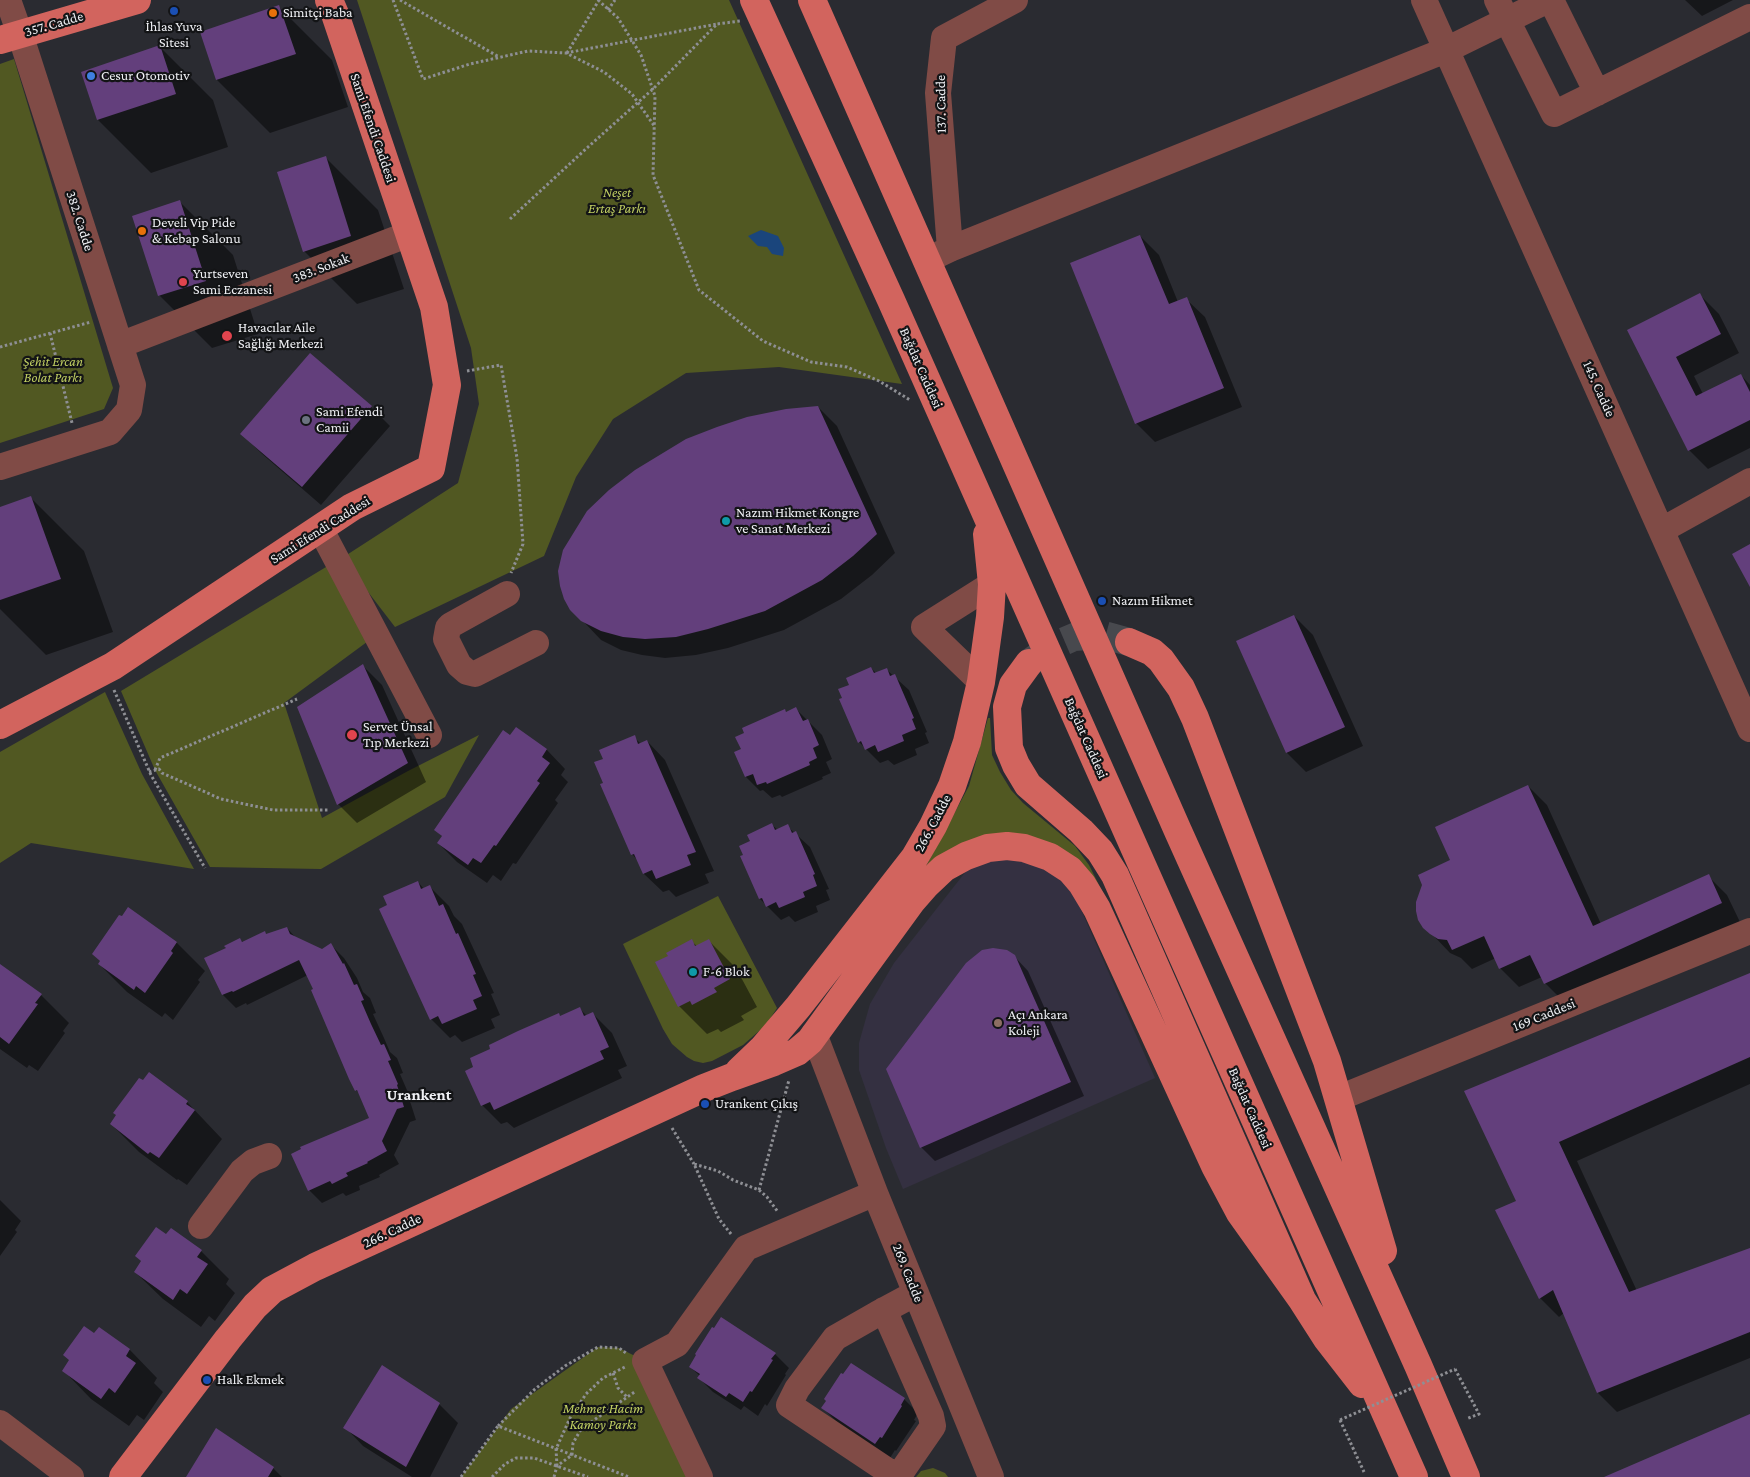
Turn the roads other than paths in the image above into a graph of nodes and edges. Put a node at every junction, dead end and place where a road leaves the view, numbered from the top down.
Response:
1 (8, 0) edge
2 (137, 0) edge
3 (328, 0) edge
4 (812, 0) edge
5 (1015, 0) edge
6 (1424, 0) edge
7 (1549, 0) edge
8 (758, 9) edge
9 (1502, 10) edge
10 (1750, 17) edge
11 (10, 37) edge
12 (1446, 50) junction
13 (1597, 93) junction
14 (409, 234) junction
15 (939, 255) junction
16 (120, 345) junction
17 (0, 468) edge
18 (1750, 481) edge
19 (984, 508) junction
20 (320, 528) junction
21 (1662, 530) junction
22 (992, 584) junction
23 (508, 587) road end
24 (1129, 642) tunnel mouth
25 (536, 643) dead end
26 (1029, 663) tunnel mouth
27 (981, 682) junction
28 (0, 725) edge
29 (1750, 729) edge
30 (429, 735) dead end
31 (1750, 931) edge
32 (785, 1023) junction
33 (805, 1043) junction
34 (732, 1077) junction
35 (1339, 1098) junction
36 (269, 1156) dead end
37 (875, 1193) junction
38 (201, 1226) dead end
39 (916, 1293) junction
40 (1302, 1300) junction
41 (884, 1310) junction
42 (1418, 1365) junction
43 (1382, 1404) junction
44 (0, 1423) edge
45 (71, 1477) edge
46 (123, 1477) edge
47 (700, 1477) edge
48 (991, 1477) edge
49 (1414, 1477) edge
50 (1466, 1477) edge

1 - 11 street, 382. Cadde
2 - 11 main road, 357. Cadde
3 - 14 main road, Sami Efendi Caddesi
4 - 15 main road
5 - 15 street, 137. Cadde
6 - 12 street, 145. Cadde
7 - 9 street
7 - 13 street
8 - 19 main road, Bağdat Caddesi
9 - 12 street
9 - 13 street
10 - 13 street
11 - 16 street, 382. Cadde
12 - 15 street
12 - 21 street, 145. Cadde
14 - 16 street, 383. Sokak
14 - 20 main road, Sami Efendi Caddesi
15 - 42 main road
16 - 17 street, 382. Cadde
18 - 21 street
19 - 22 main road, 266. Cadde
19 - 43 main road, Bağdat Caddesi
20 - 28 main road, Sami Efendi Caddesi
20 - 30 street
21 - 29 street, 145. Cadde
22 - 27 main road, 266. Cadde
22 - 27 street
23 - 25 street
24 - 35 main road
26 - 40 main road
27 - 32 main road, 266. Cadde
31 - 35 street, 169 Caddesi
32 - 33 main road
32 - 34 main road, 266. Cadde
33 - 34 main road, 266. Cadde
33 - 37 street, 269. Cadde
33 - 40 main road
34 - 46 main road, 266. Cadde
35 - 42 main road
36 - 38 street
37 - 39 street, 269. Cadde
37 - 47 street
39 - 41 street
39 - 48 street, 269. Cadde
40 - 43 main road
41 - 41 street
42 - 50 main road
43 - 49 main road, Bağdat Caddesi
44 - 45 street

